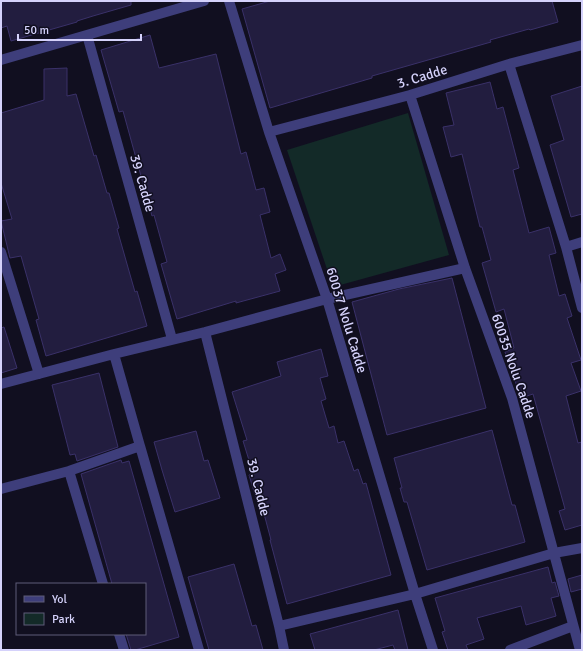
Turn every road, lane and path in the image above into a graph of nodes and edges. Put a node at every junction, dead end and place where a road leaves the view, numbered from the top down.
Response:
1 (204, 1) edge
2 (229, 1) edge
3 (87, 35) junction
4 (582, 45) edge
5 (1, 60) edge
6 (509, 64) junction
7 (410, 95) junction
8 (269, 132) junction
9 (582, 242) edge
10 (566, 247) junction
11 (1, 252) edge
12 (465, 268) junction
13 (327, 299) junction
14 (582, 308) edge
15 (205, 332) junction
16 (172, 339) junction
17 (114, 354) junction
18 (39, 374) junction
19 (1, 384) edge
20 (140, 446) junction
21 (69, 471) junction
22 (1, 489) edge
23 (582, 548) edge
24 (554, 553) junction
25 (103, 583) edge
26 (415, 594) junction
27 (279, 626) junction
28 (573, 626) junction
29 (119, 635) edge
30 (124, 650) edge
31 (200, 650) edge
32 (284, 650) edge
33 (433, 650) edge
34 (510, 650) edge
35 (580, 650) edge

1 - 3 street
2 - 8 street, 60037 Nolu Cadde
3 - 5 street
3 - 16 street, 39. Cadde
4 - 6 street, 3. Cadde
6 - 7 street, 3. Cadde
6 - 10 street
7 - 8 street, 3. Cadde
7 - 12 street, 60035 Nolu Cadde
8 - 13 street, 60037 Nolu Cadde
9 - 10 street
10 - 14 street
11 - 18 street
12 - 13 street
12 - 24 street, 60035 Nolu Cadde
13 - 15 street
13 - 26 street, 60037 Nolu Cadde
15 - 16 street
15 - 27 street, 39. Cadde
16 - 17 street
17 - 18 street
17 - 20 street
18 - 19 street
20 - 21 street
20 - 31 street
21 - 22 street
21 - 25 street
23 - 24 street
24 - 26 street
24 - 28 street, 60035 Nolu Cadde
26 - 27 street
26 - 33 street, 60037 Nolu Cadde
27 - 32 street, 39. Cadde
28 - 34 street
28 - 35 street, 60035 Nolu Cadde
29 - 30 street

